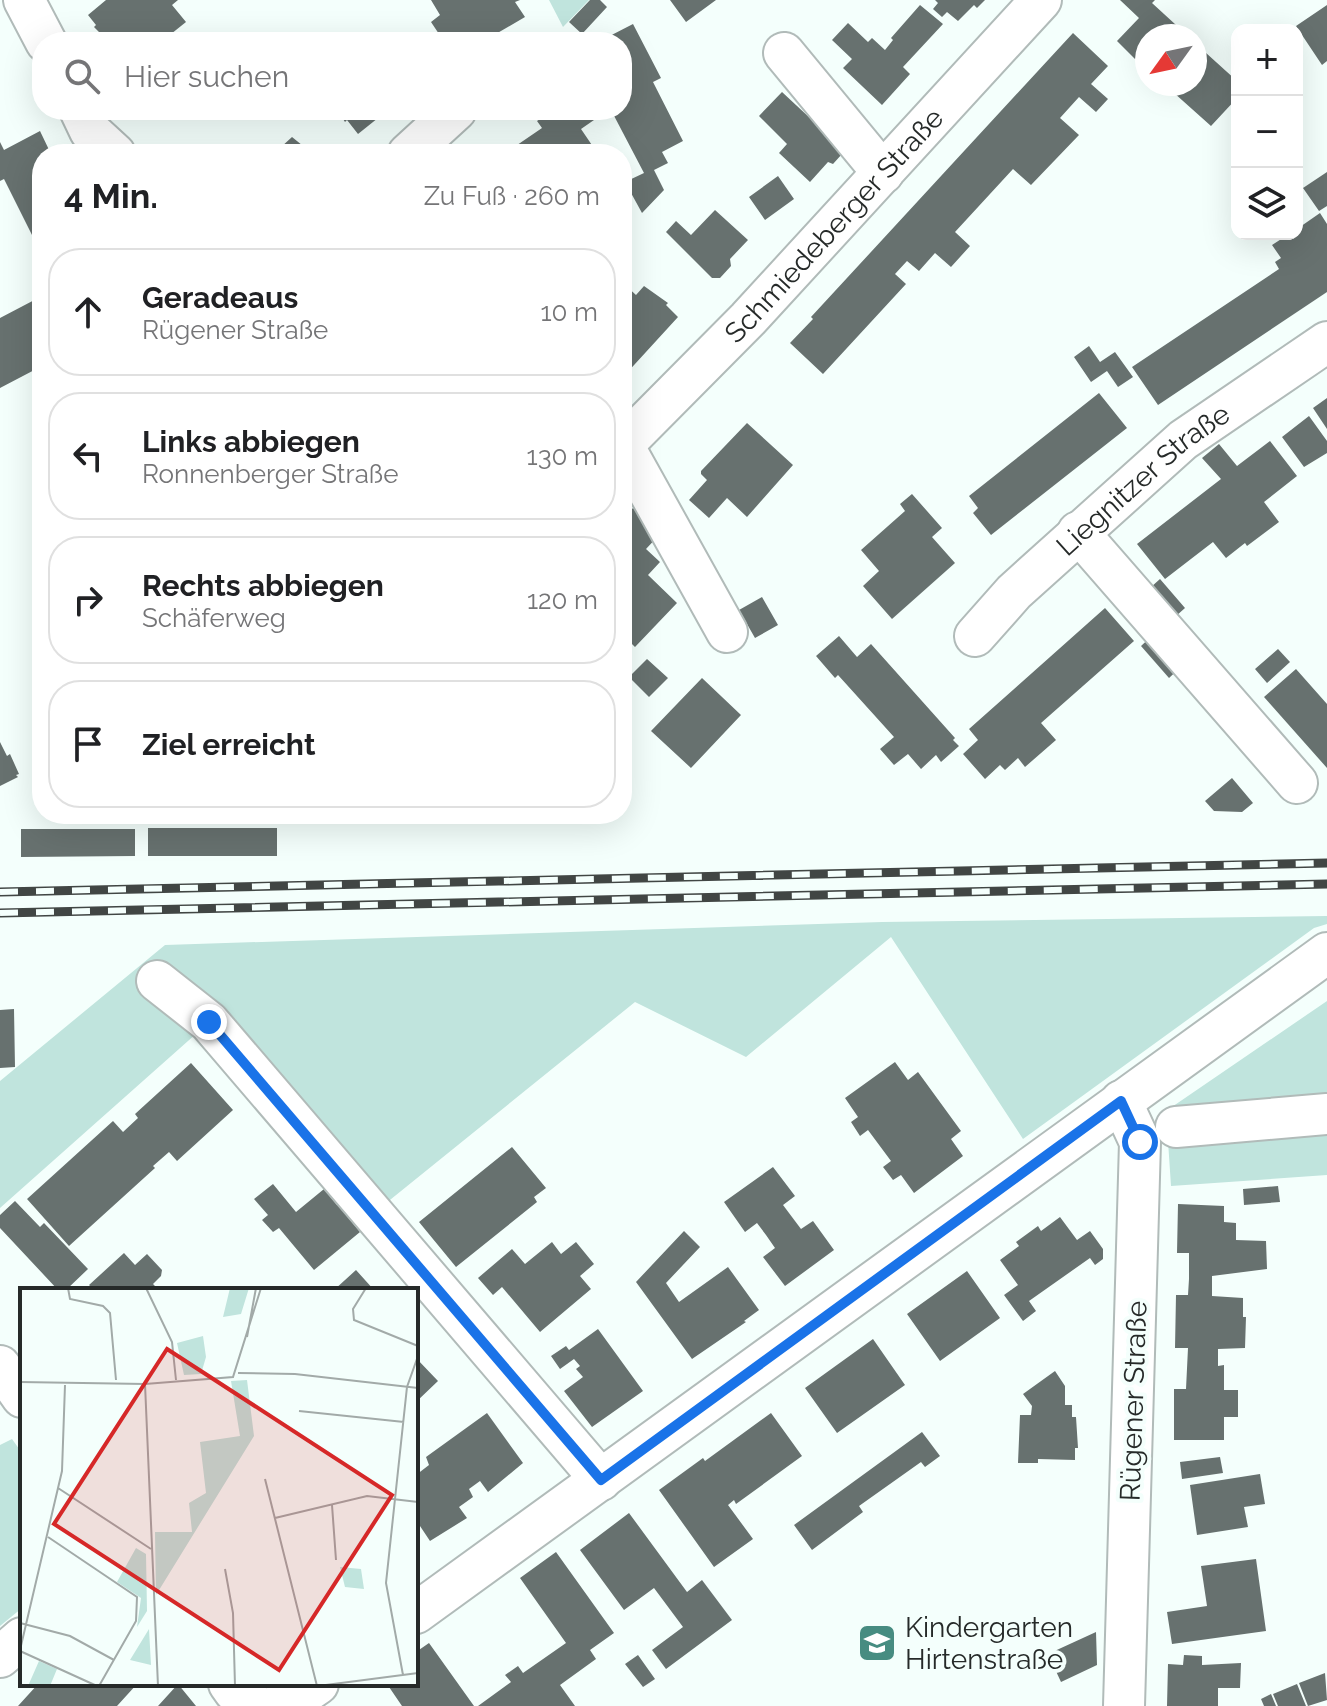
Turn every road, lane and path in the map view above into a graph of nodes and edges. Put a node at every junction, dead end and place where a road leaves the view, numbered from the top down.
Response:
1 (24, 0) edge
2 (1041, 0) edge
3 (41, 32) edge
4 (784, 53) dead end
5 (85, 120) edge
6 (445, 120) edge
7 (104, 144) edge
8 (419, 144) edge
9 (883, 173) junction
10 (1327, 342) edge
11 (632, 436) edge
12 (632, 464) edge
13 (1078, 532) junction
14 (727, 632) dead end
15 (975, 636) dead end
16 (1297, 783) dead end
17 (1327, 953) edge
18 (157, 981) dead end
19 (1121, 1101) junction
20 (1327, 1114) edge
21 (1176, 1127) dead end
22 (0, 1366) edge
23 (20, 1394) edge
24 (601, 1480) junction
25 (418, 1612) edge
26 (20, 1640) edge
27 (0, 1657) edge
28 (230, 1686) edge
29 (315, 1686) edge
30 (257, 1706) edge
31 (276, 1706) edge
32 (1124, 1706) edge

1 - 3 street
2 - 9 street, Schmiedeberger Straße
4 - 9 street
5 - 7 street
6 - 8 street
9 - 11 street, Schmiedeberger Straße
10 - 13 street, Liegnitzer Straße
12 - 14 street
13 - 15 street, Liegnitzer Straße
13 - 16 street
17 - 19 street
18 - 24 street
19 - 24 street
19 - 32 street, Rügener Straße
20 - 21 street
22 - 23 street
24 - 25 street
26 - 27 street
28 - 30 street
29 - 31 street

